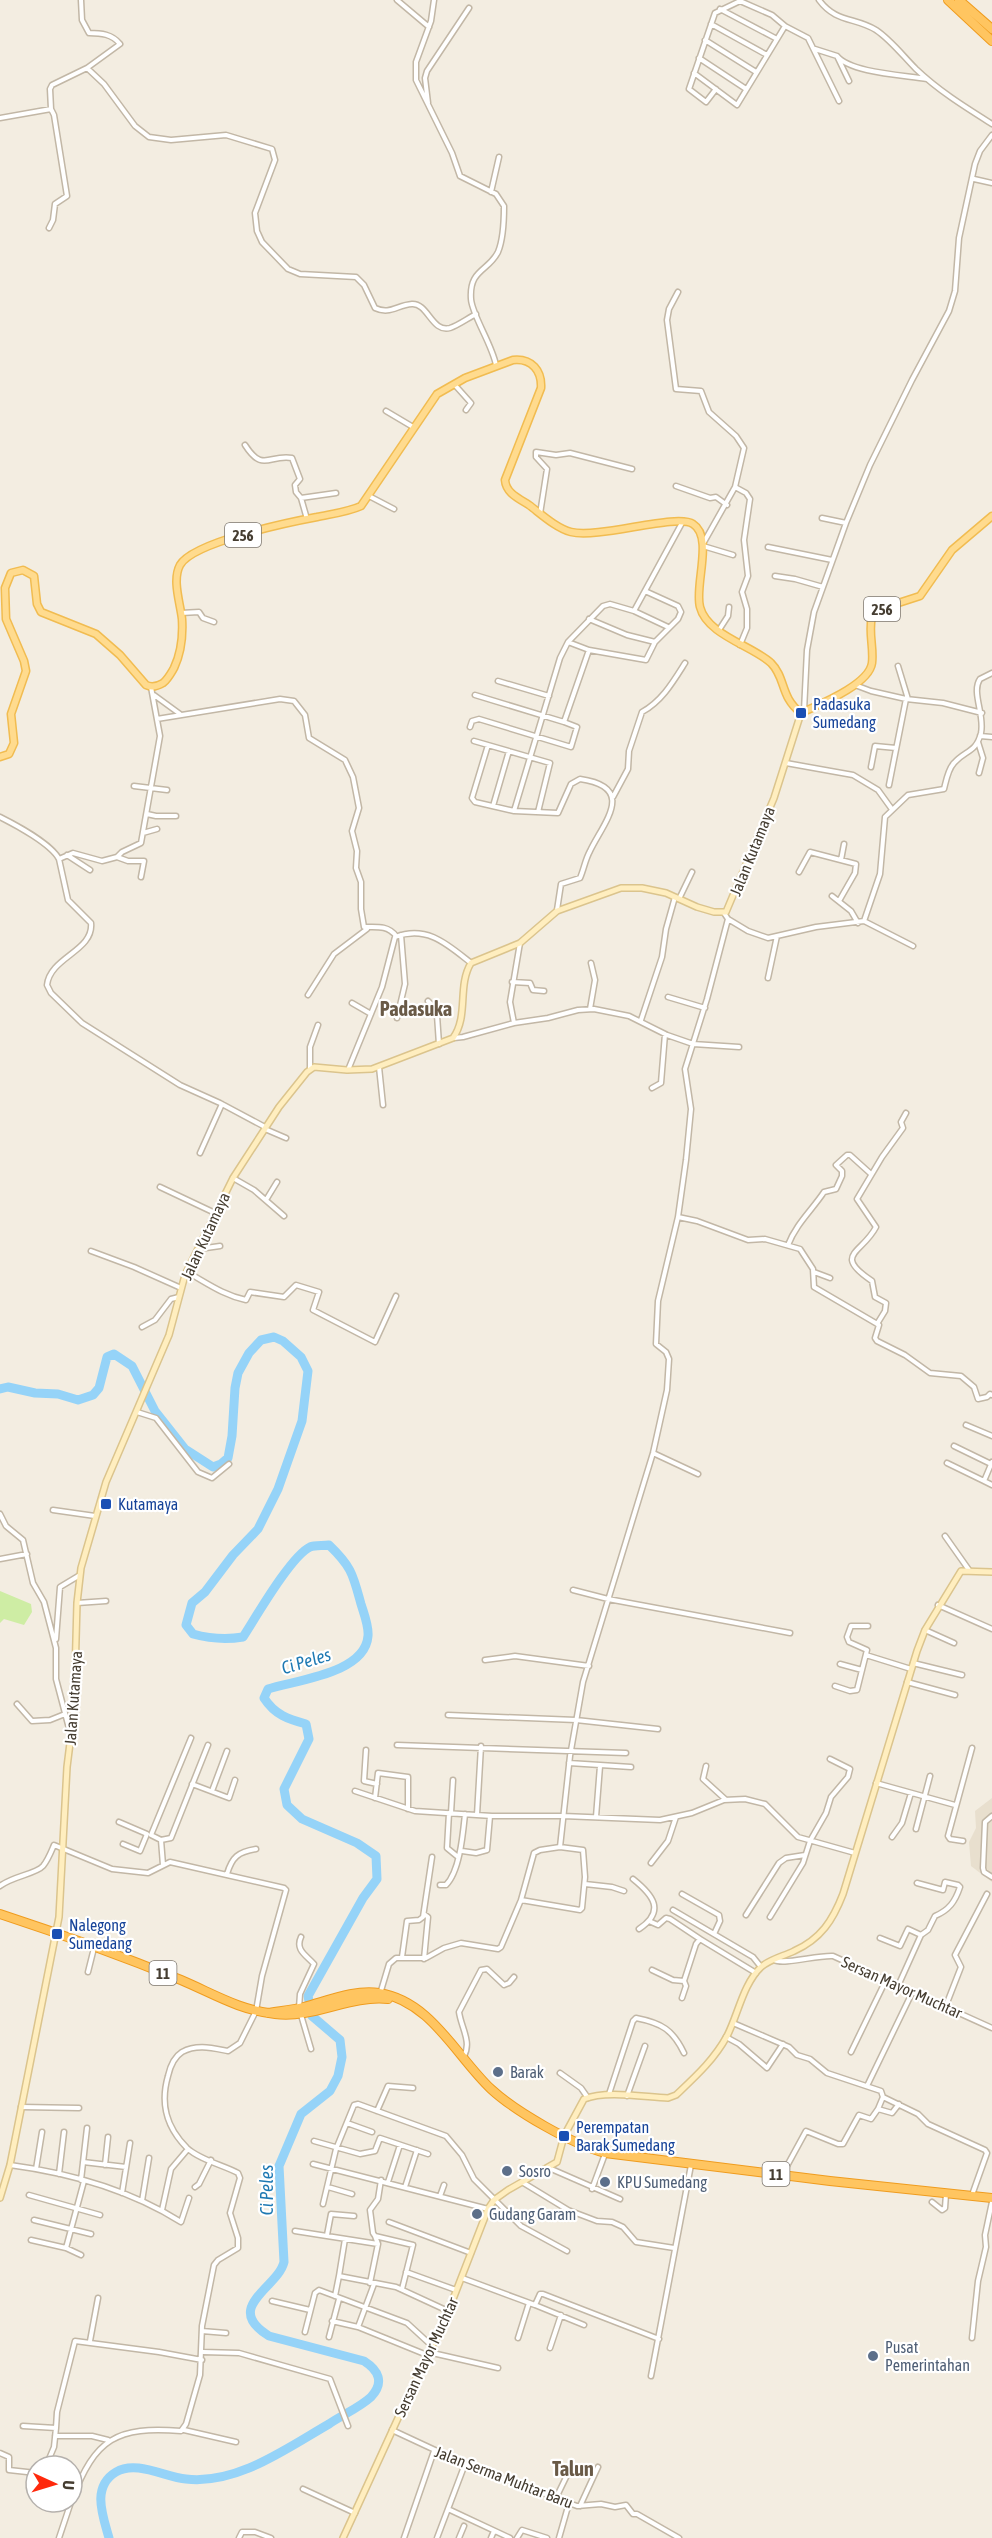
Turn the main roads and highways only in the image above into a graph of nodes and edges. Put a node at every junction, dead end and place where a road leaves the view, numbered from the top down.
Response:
1 (948, 0) edge
2 (959, 0) edge
3 (992, 29) edge
4 (992, 41) edge
5 (992, 516) edge
6 (803, 712) junction
7 (0, 757) edge
8 (992, 1572) edge
9 (0, 1914) edge
10 (57, 1934) junction
11 (564, 2136) junction
12 (0, 2198) edge
13 (992, 2200) edge
14 (343, 2538) edge

1 - 4 highway
2 - 3 highway
5 - 6 main road, 256
6 - 7 main road, 256
6 - 10 main road, Jalan Kutamaya
8 - 11 main road
9 - 10 highway, 11
10 - 11 highway, 11
10 - 12 main road, Jalan Kutamaya
11 - 13 highway, 11
11 - 14 main road, Sersan Mayor Muchtar

